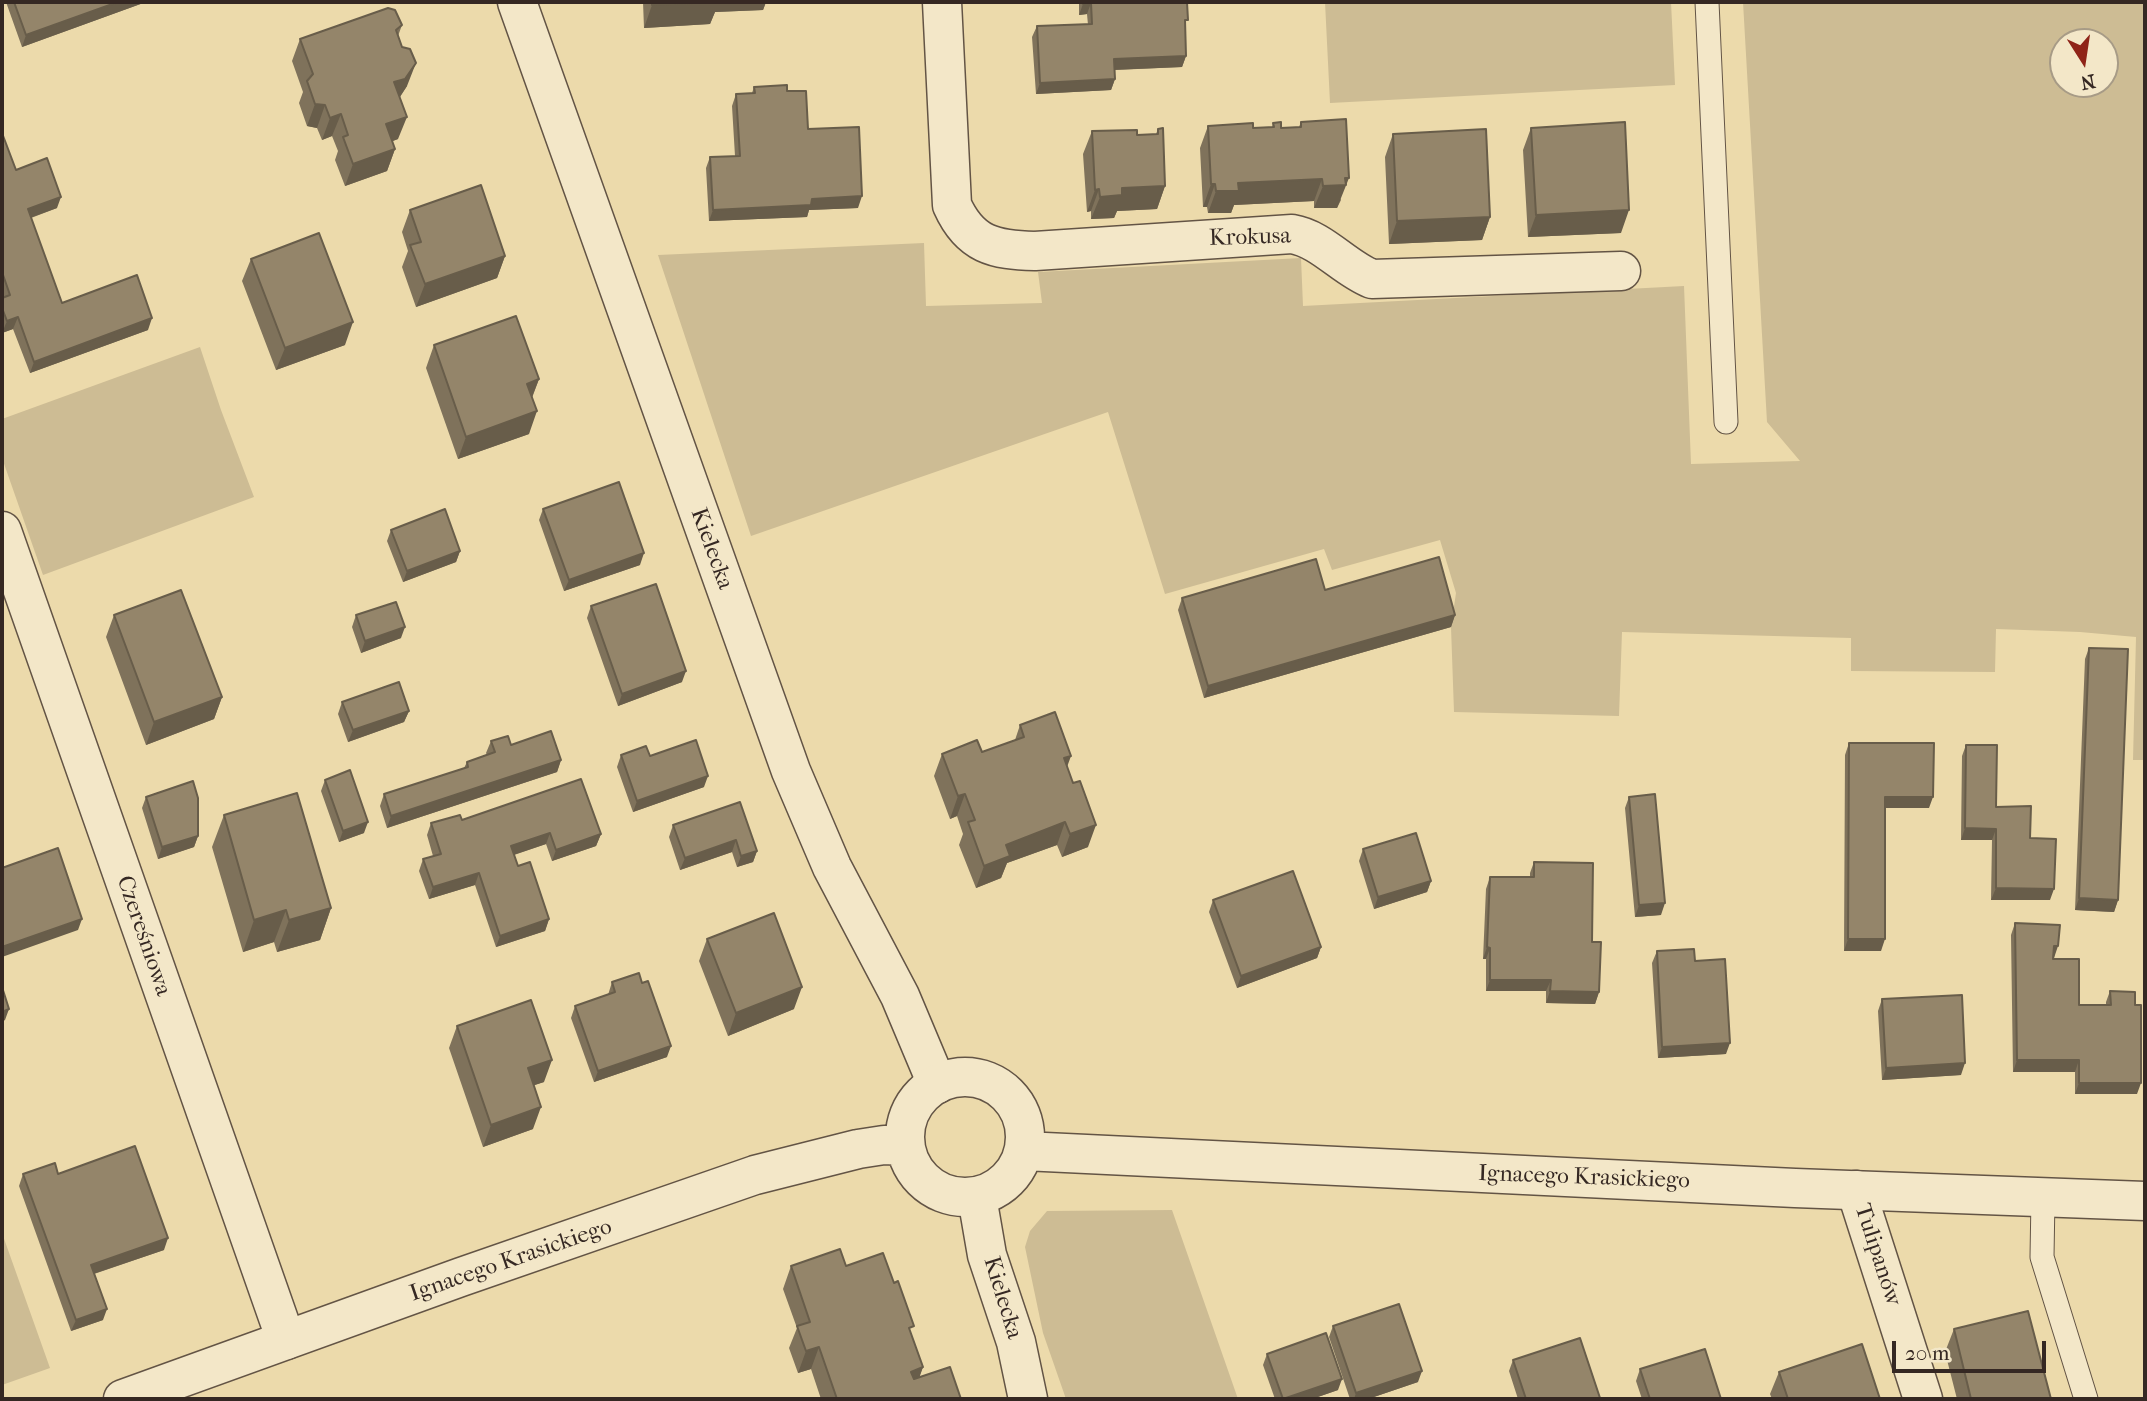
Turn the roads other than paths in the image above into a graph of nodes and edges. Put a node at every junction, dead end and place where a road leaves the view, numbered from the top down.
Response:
1 (517, 2) edge
2 (942, 2) edge
3 (1707, 2) edge
4 (1621, 271) dead end
5 (1726, 422) dead end
6 (2, 531) edge
7 (937, 1084) junction
8 (905, 1146) junction
9 (1024, 1151) junction
10 (1856, 1190) junction
11 (977, 1197) junction
12 (2043, 1198) junction
13 (2145, 1201) edge
14 (286, 1339) junction
15 (123, 1399) edge
16 (1028, 1399) edge
17 (1923, 1399) edge
18 (2086, 1399) edge

1 - 7 street, Kielecka
2 - 4 street, Krokusa
3 - 5 lane
6 - 14 street, Czereśniowa
7 - 8 street
7 - 9 street
8 - 11 street
8 - 14 street, Ignacego Krasickiego
9 - 10 street, Ignacego Krasickiego
9 - 11 street
10 - 12 street, Ignacego Krasickiego
10 - 17 street, Tulipanów
11 - 16 street, Kielecka
12 - 13 street, Ignacego Krasickiego
12 - 18 lane
14 - 15 street, Ignacego Krasickiego

